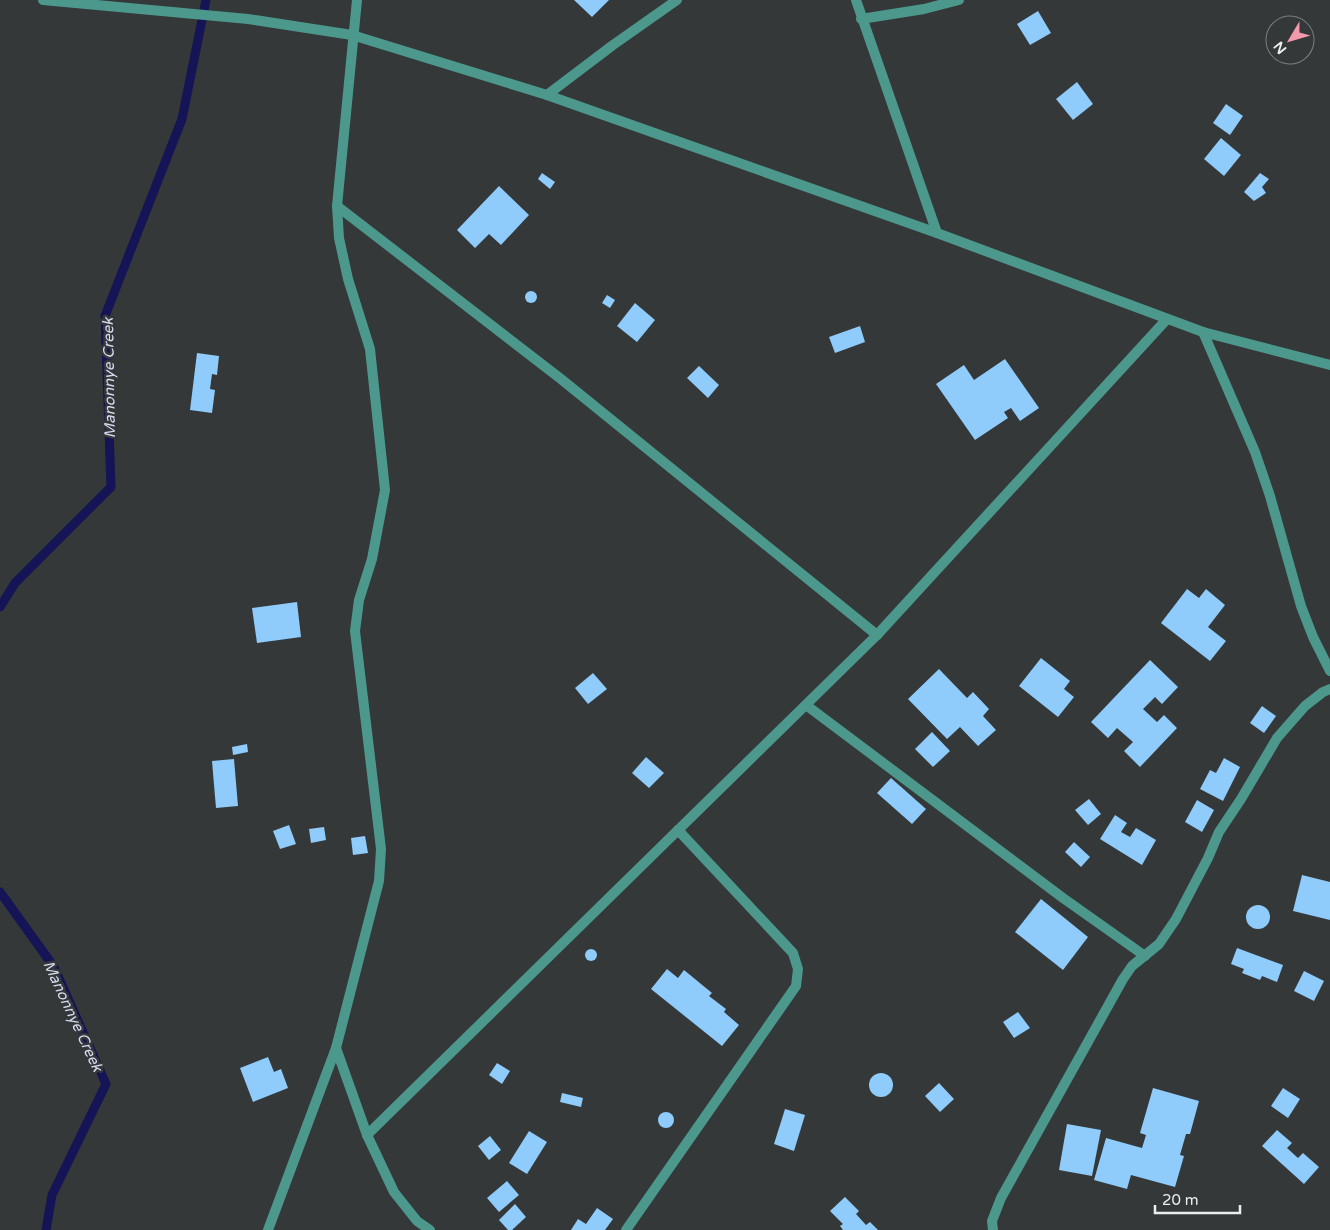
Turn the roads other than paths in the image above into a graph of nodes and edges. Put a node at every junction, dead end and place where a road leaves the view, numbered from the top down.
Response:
1 (43, 0) edge
2 (357, 0) edge
3 (677, 0) edge
4 (856, 0) edge
5 (959, 0) edge
6 (862, 19) junction
7 (352, 36) junction
8 (547, 95) junction
9 (337, 206) junction
10 (936, 233) junction
11 (1167, 319) junction
12 (1202, 332) junction
13 (1330, 366) edge
14 (877, 635) junction
15 (1330, 671) edge
16 (1330, 689) edge
17 (806, 705) junction
18 (678, 830) junction
19 (1145, 956) junction
20 (336, 1048) junction
21 (367, 1135) junction
22 (268, 1230) edge
23 (430, 1230) edge
24 (626, 1230) edge
25 (993, 1230) edge

1 - 7 street
2 - 7 street
3 - 8 street
4 - 6 street
5 - 6 street
6 - 10 street
7 - 8 street
7 - 9 street
8 - 10 street
9 - 14 street
9 - 20 street
10 - 11 street
11 - 12 street
11 - 14 street
12 - 13 street
12 - 15 street
14 - 17 street
16 - 19 street
17 - 18 street
17 - 19 street
18 - 21 street
18 - 24 street
19 - 25 street
20 - 21 street
20 - 22 street
21 - 23 street

